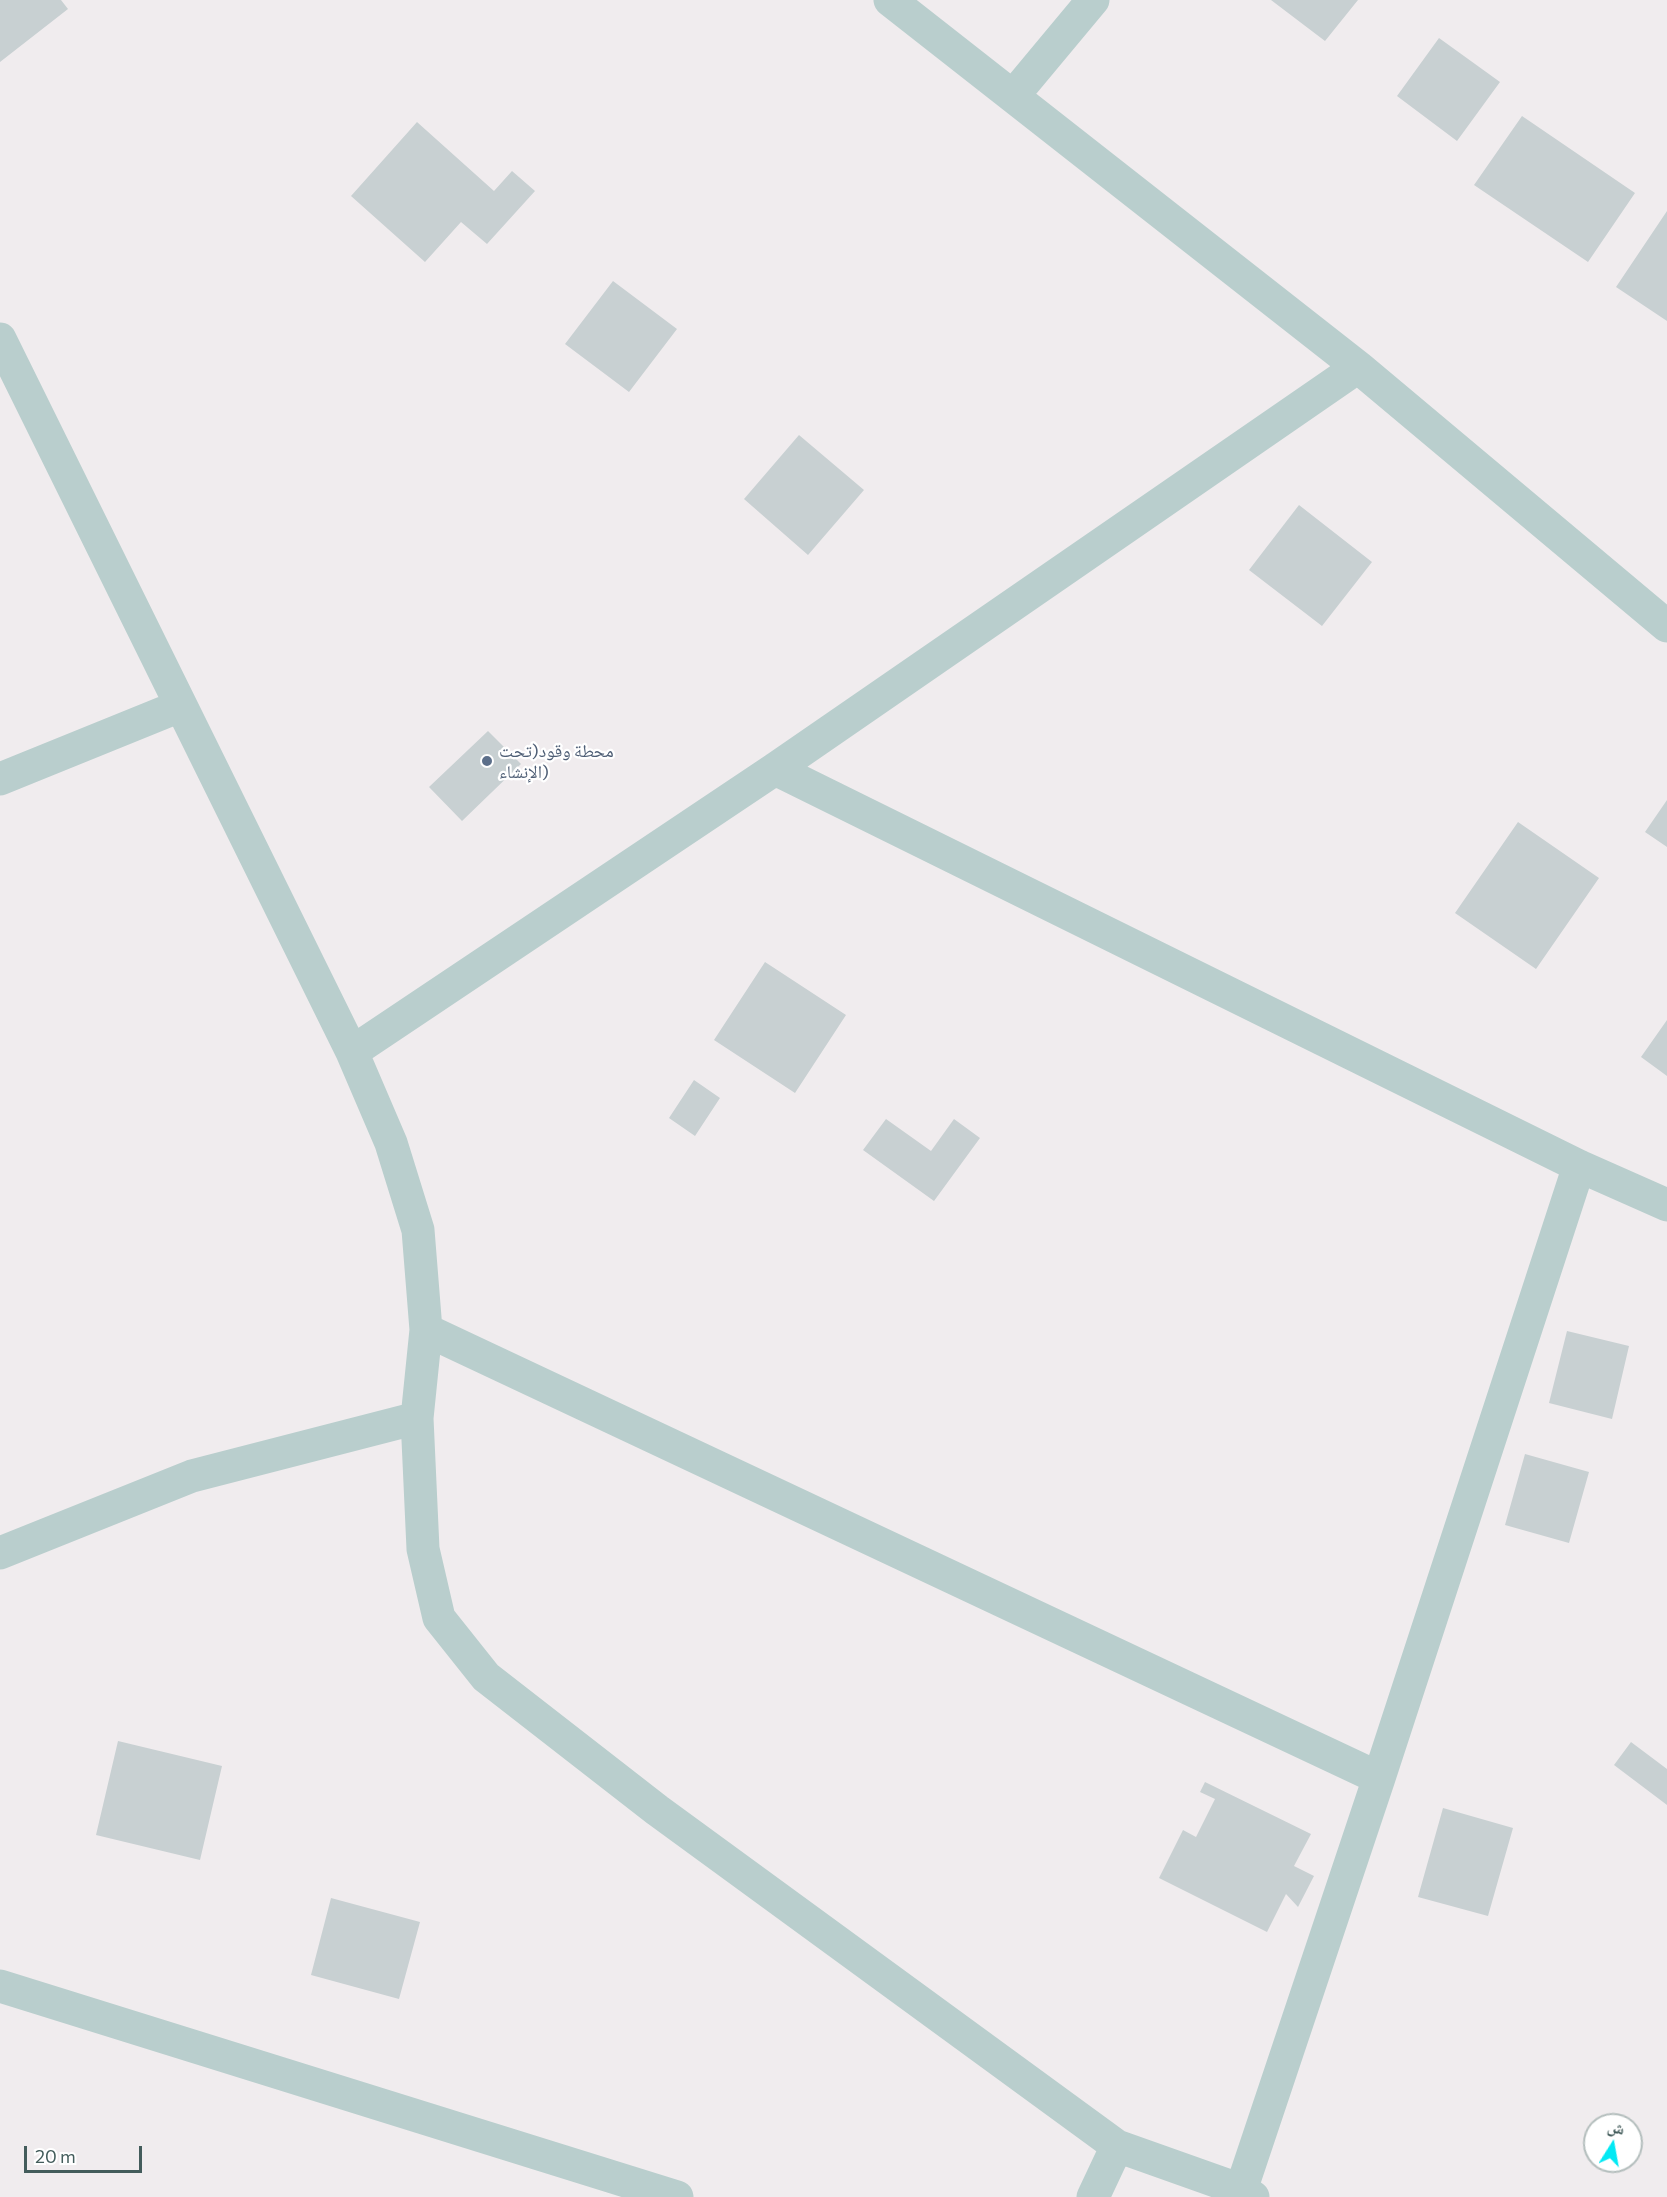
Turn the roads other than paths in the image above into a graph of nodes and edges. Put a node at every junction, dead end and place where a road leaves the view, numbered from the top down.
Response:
1 (890, 0) edge
2 (1093, 0) edge
3 (1013, 96) junction
4 (0, 339) edge
5 (1358, 367) junction
6 (1667, 626) edge
7 (180, 706) junction
8 (775, 769) junction
9 (0, 779) edge
10 (352, 1052) junction
11 (1579, 1166) junction
12 (1667, 1205) edge
13 (426, 1330) junction
14 (417, 1418) junction
15 (0, 1553) edge
16 (1379, 1778) junction
17 (0, 1986) edge
18 (1117, 2146) junction
19 (1247, 2193) edge
20 (677, 2197) edge
21 (1093, 2197) edge

1 - 3 street
2 - 3 street
3 - 5 street
4 - 7 street
5 - 6 street
5 - 8 street
7 - 9 street
7 - 10 street
8 - 10 street
8 - 11 street
10 - 13 street
11 - 12 street
11 - 16 street
13 - 14 street
13 - 16 street
14 - 15 street
14 - 18 street
16 - 19 street
17 - 20 street
18 - 19 street
18 - 21 street

